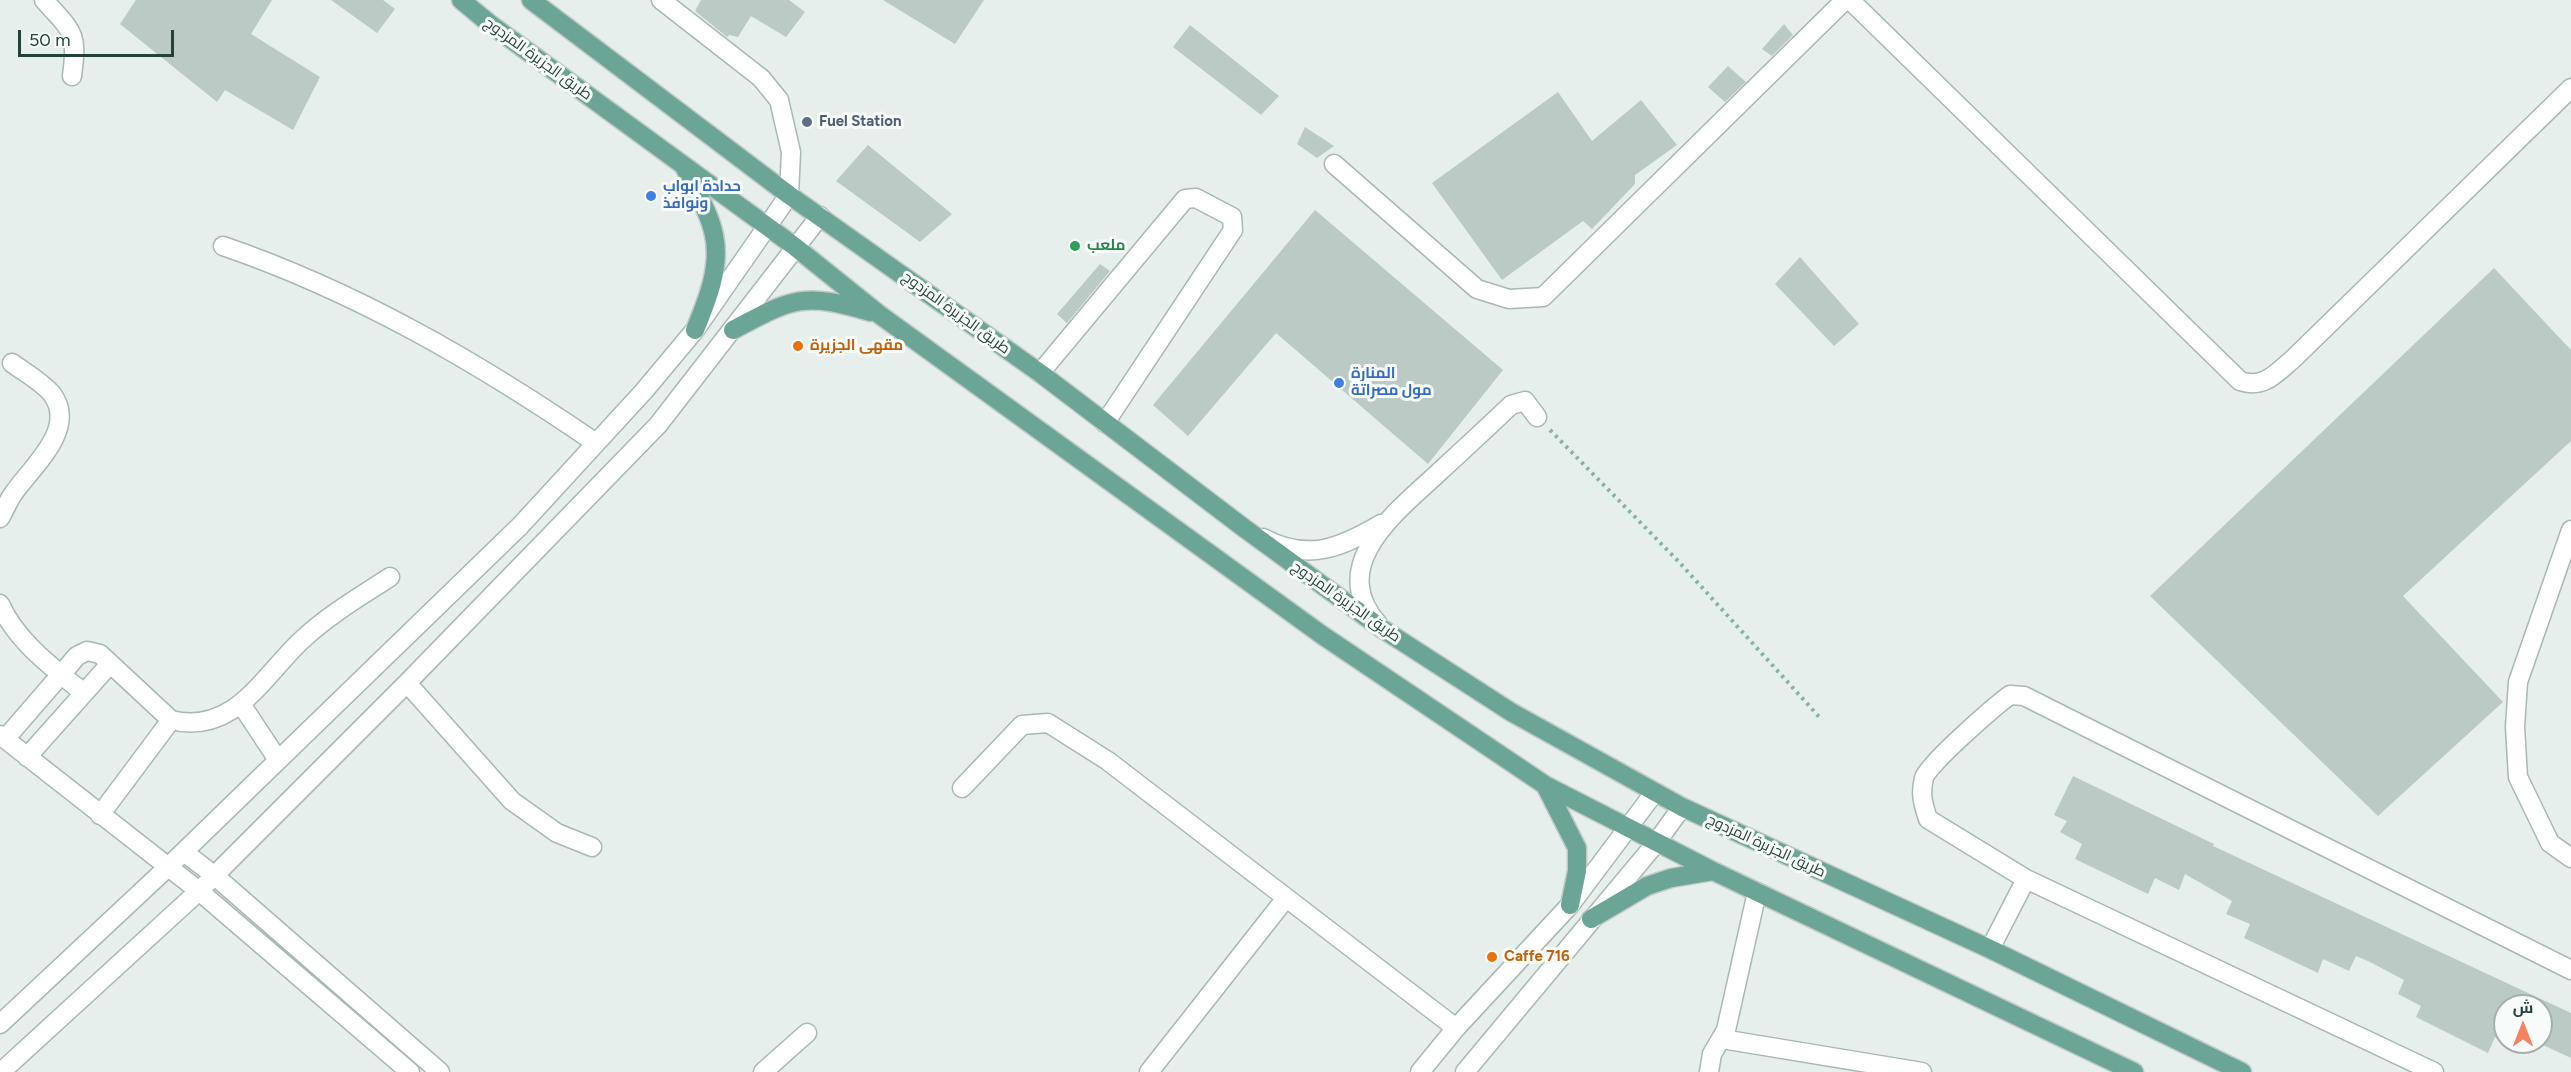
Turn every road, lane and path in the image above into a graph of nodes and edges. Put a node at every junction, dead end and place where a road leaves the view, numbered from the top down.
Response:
1 (44, 0) edge
2 (461, 0) edge
3 (532, 0) edge
4 (661, 0) edge
5 (1845, 0) edge
6 (1850, 0) edge
7 (72, 76) dead end
8 (2571, 88) edge
9 (683, 164) junction
10 (1334, 164) dead end
11 (789, 195) junction
12 (820, 216) junction
13 (767, 226) junction
14 (223, 246) dead end
15 (794, 246) junction
16 (880, 315) junction
17 (695, 330) junction
18 (734, 330) junction
19 (12, 363) dead end
20 (1040, 373) junction
21 (1537, 417) joint
22 (1105, 423) junction
23 (596, 443) junction
24 (0, 518) edge
25 (1385, 522) junction
26 (1244, 528) junction
27 (2571, 530) edge
28 (390, 577) dead end
29 (0, 604) edge
30 (1381, 628) junction
31 (110, 664) junction
32 (61, 675) junction
33 (407, 683) junction
34 (84, 693) junction
35 (242, 704) junction
36 (171, 720) junction
37 (1822, 720) dead end
38 (3, 737) edge
39 (27, 757) junction
40 (278, 760) junction
41 (1545, 784) junction
42 (962, 788) dead end
43 (1654, 793) junction
44 (1682, 807) junction
45 (100, 815) junction
46 (1628, 828) junction
47 (1656, 843) junction
48 (592, 847) dead end
49 (184, 852) junction
50 (2571, 858) edge
51 (168, 867) junction
52 (1713, 871) junction
53 (215, 876) junction
54 (2026, 879) junction
55 (199, 891) junction
56 (1757, 892) junction
57 (1286, 898) junction
58 (1570, 905) junction
59 (1591, 919) junction
60 (1990, 949) junction
61 (2571, 970) edge
62 (0, 1024) edge
63 (1456, 1028) junction
64 (807, 1033) dead end
65 (1722, 1039) junction
66 (1, 1072) edge
67 (410, 1072) edge
68 (440, 1072) edge
69 (763, 1072) edge
70 (1149, 1072) edge
71 (1420, 1072) edge
72 (1465, 1072) edge
73 (1708, 1072) edge
74 (1922, 1072) edge
75 (2134, 1072) edge
76 (2242, 1072) edge
77 (2434, 1072) edge

1 - 7 street
2 - 9 main road, طريق الجزيرة المزدوج
3 - 11 main road, طريق الجزيرة المزدوج
4 - 11 street
5 - 10 street
6 - 8 street
9 - 13 main road, طريق الجزيرة المزدوج
9 - 17 main road
11 - 12 main road, طريق الجزيرة المزدوج
11 - 13 street
12 - 15 street
12 - 20 main road, طريق الجزيرة المزدوج
13 - 15 main road, طريق الجزيرة المزدوج
13 - 17 street
14 - 23 street
15 - 16 main road, طريق الجزيرة المزدوج
15 - 18 street
16 - 18 main road
16 - 41 main road, طريق الجزيرة المزدوج
17 - 23 street
18 - 33 street
19 - 24 street
20 - 22 main road, طريق الجزيرة المزدوج
20 - 22 street
21 - 25 street
21 - 37 path
22 - 26 main road, طريق الجزيرة المزدوج
23 - 40 street
25 - 26 street
25 - 30 street
26 - 30 main road, طريق الجزيرة المزدوج
27 - 50 street
28 - 35 street
29 - 32 street
30 - 43 main road, طريق الجزيرة المزدوج
31 - 32 street
31 - 34 street
31 - 36 street
32 - 34 street
32 - 38 street
33 - 48 street
33 - 53 street
34 - 39 street
35 - 36 street
35 - 40 street
36 - 45 street
38 - 39 street
39 - 45 street
40 - 49 street
41 - 46 main road, طريق الجزيرة المزدوج
41 - 58 main road
42 - 57 street
43 - 44 main road, طريق الجزيرة المزدوج
43 - 46 street
44 - 47 street
44 - 60 main road, طريق الجزيرة المزدوج
45 - 51 street
46 - 47 main road, طريق الجزيرة المزدوج
46 - 58 street
47 - 52 main road, طريق الجزيرة المزدوج
47 - 59 street
49 - 51 street
49 - 53 street
51 - 55 street
51 - 62 street
52 - 56 main road, طريق الجزيرة المزدوج
52 - 59 main road
53 - 55 street
53 - 68 street
54 - 60 street
54 - 61 street
54 - 77 street
55 - 66 street
55 - 67 street
56 - 65 street
56 - 75 main road, طريق الجزيرة المزدوج
57 - 63 street
57 - 70 street
58 - 63 street
59 - 72 street
60 - 76 main road, طريق الجزيرة المزدوج
63 - 71 street
64 - 69 street
65 - 73 street
65 - 74 street

